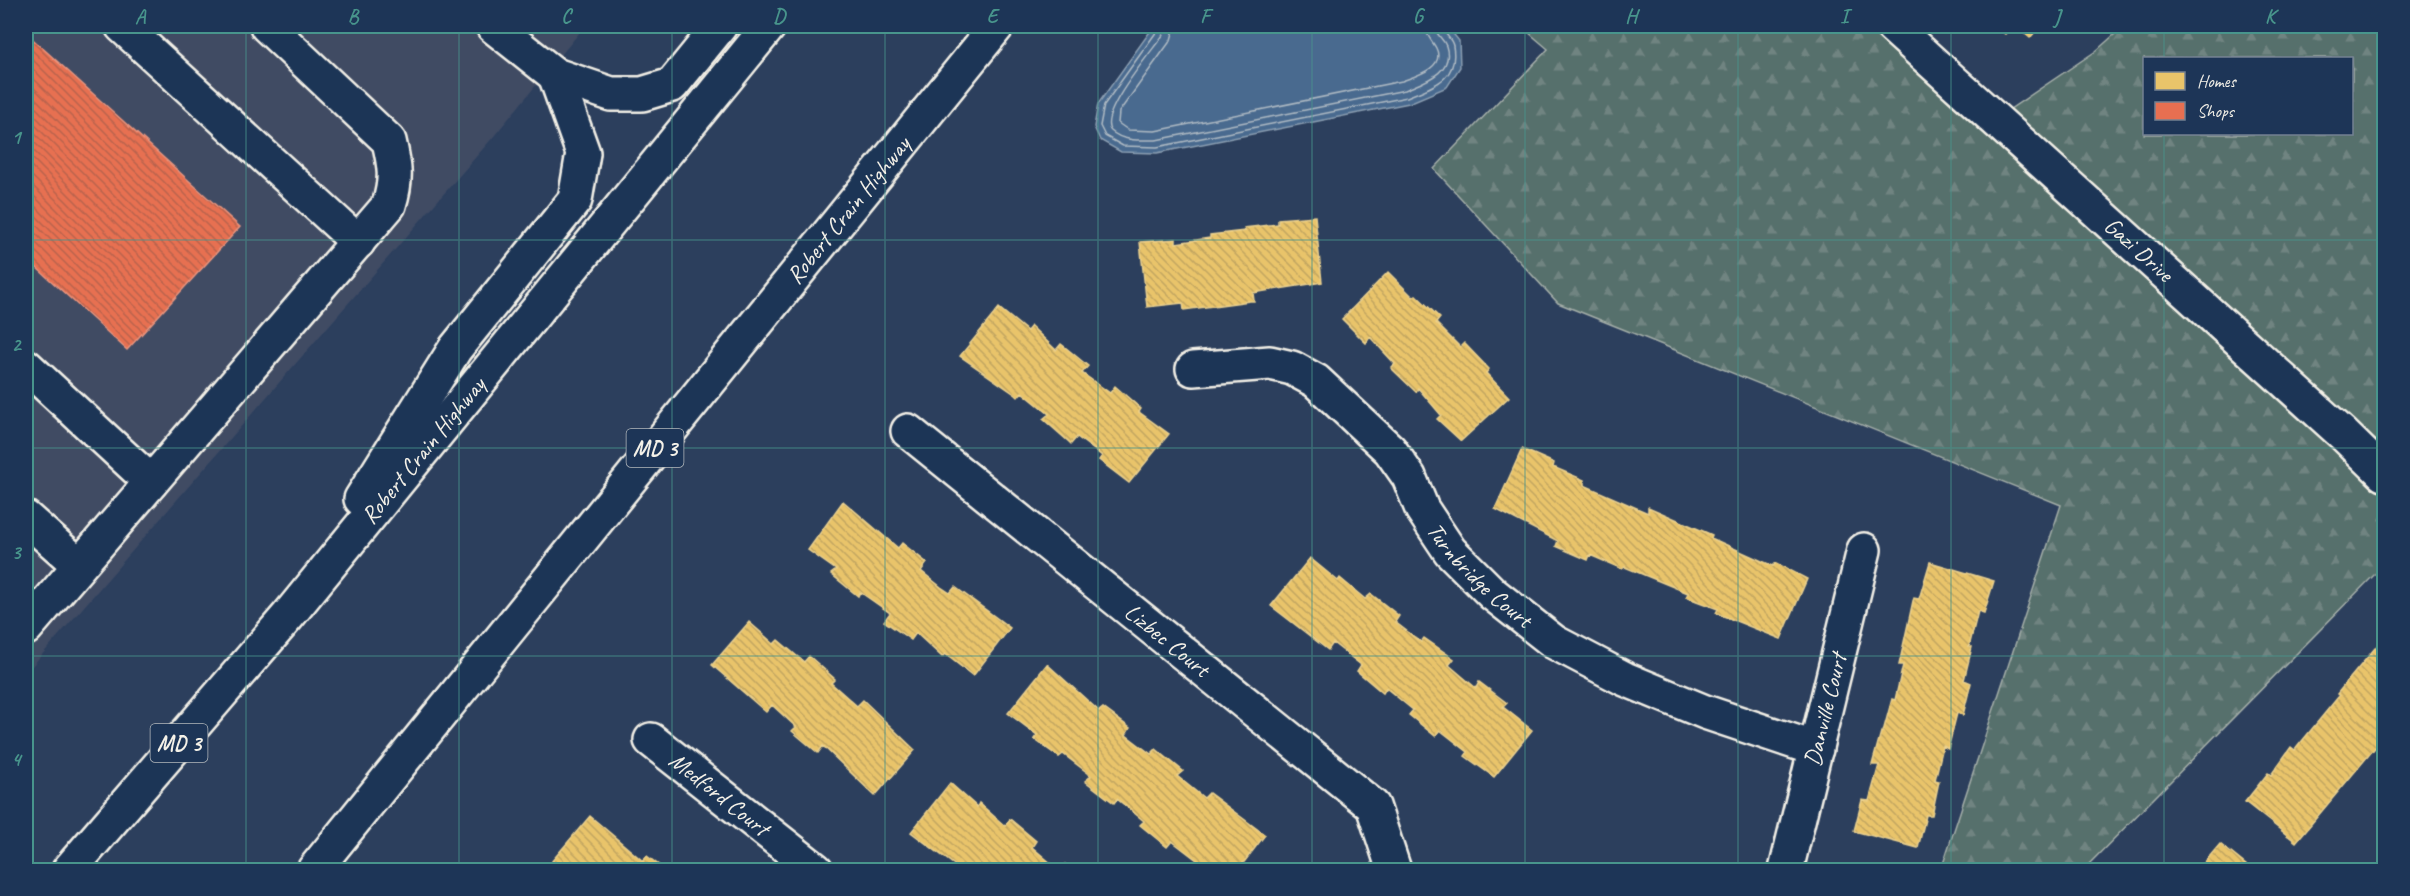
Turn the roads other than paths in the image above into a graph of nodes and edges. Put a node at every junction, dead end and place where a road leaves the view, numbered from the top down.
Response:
1 (122, 26) edge
2 (267, 26) edge
3 (493, 26) edge
4 (720, 26) edge
5 (770, 26) edge
6 (997, 26) edge
7 (1892, 26) edge
8 (555, 75) junction
9 (358, 242) junction
10 (26, 366) edge
11 (1193, 369) dead end
12 (908, 431) dead end
13 (2385, 474) edge
14 (152, 482) junction
15 (26, 518) edge
16 (1864, 550) dead end
17 (79, 565) junction
18 (288, 616) junction
19 (26, 628) edge
20 (651, 740) dead end
21 (1816, 749) junction
22 (69, 870) edge
23 (314, 870) edge
24 (816, 870) edge
25 (1394, 870) edge
26 (1786, 870) edge

1 - 9 main road
2 - 9 main road
3 - 8 main road
4 - 8 main road
5 - 18 main road, Robert Crain Highway / MD 3
6 - 23 main road, Robert Crain Highway / MD 3
7 - 13 main road, Gazi Drive
8 - 18 main road
9 - 14 main road
10 - 14 main road
11 - 21 main road, Turnbridge Court
12 - 25 main road, Lizbec Court
14 - 17 main road
15 - 17 main road
16 - 21 main road, Danville Court
17 - 19 main road
18 - 22 main road, Robert Crain Highway / MD 3
20 - 24 main road, Medford Court
21 - 26 main road, Danville Court

